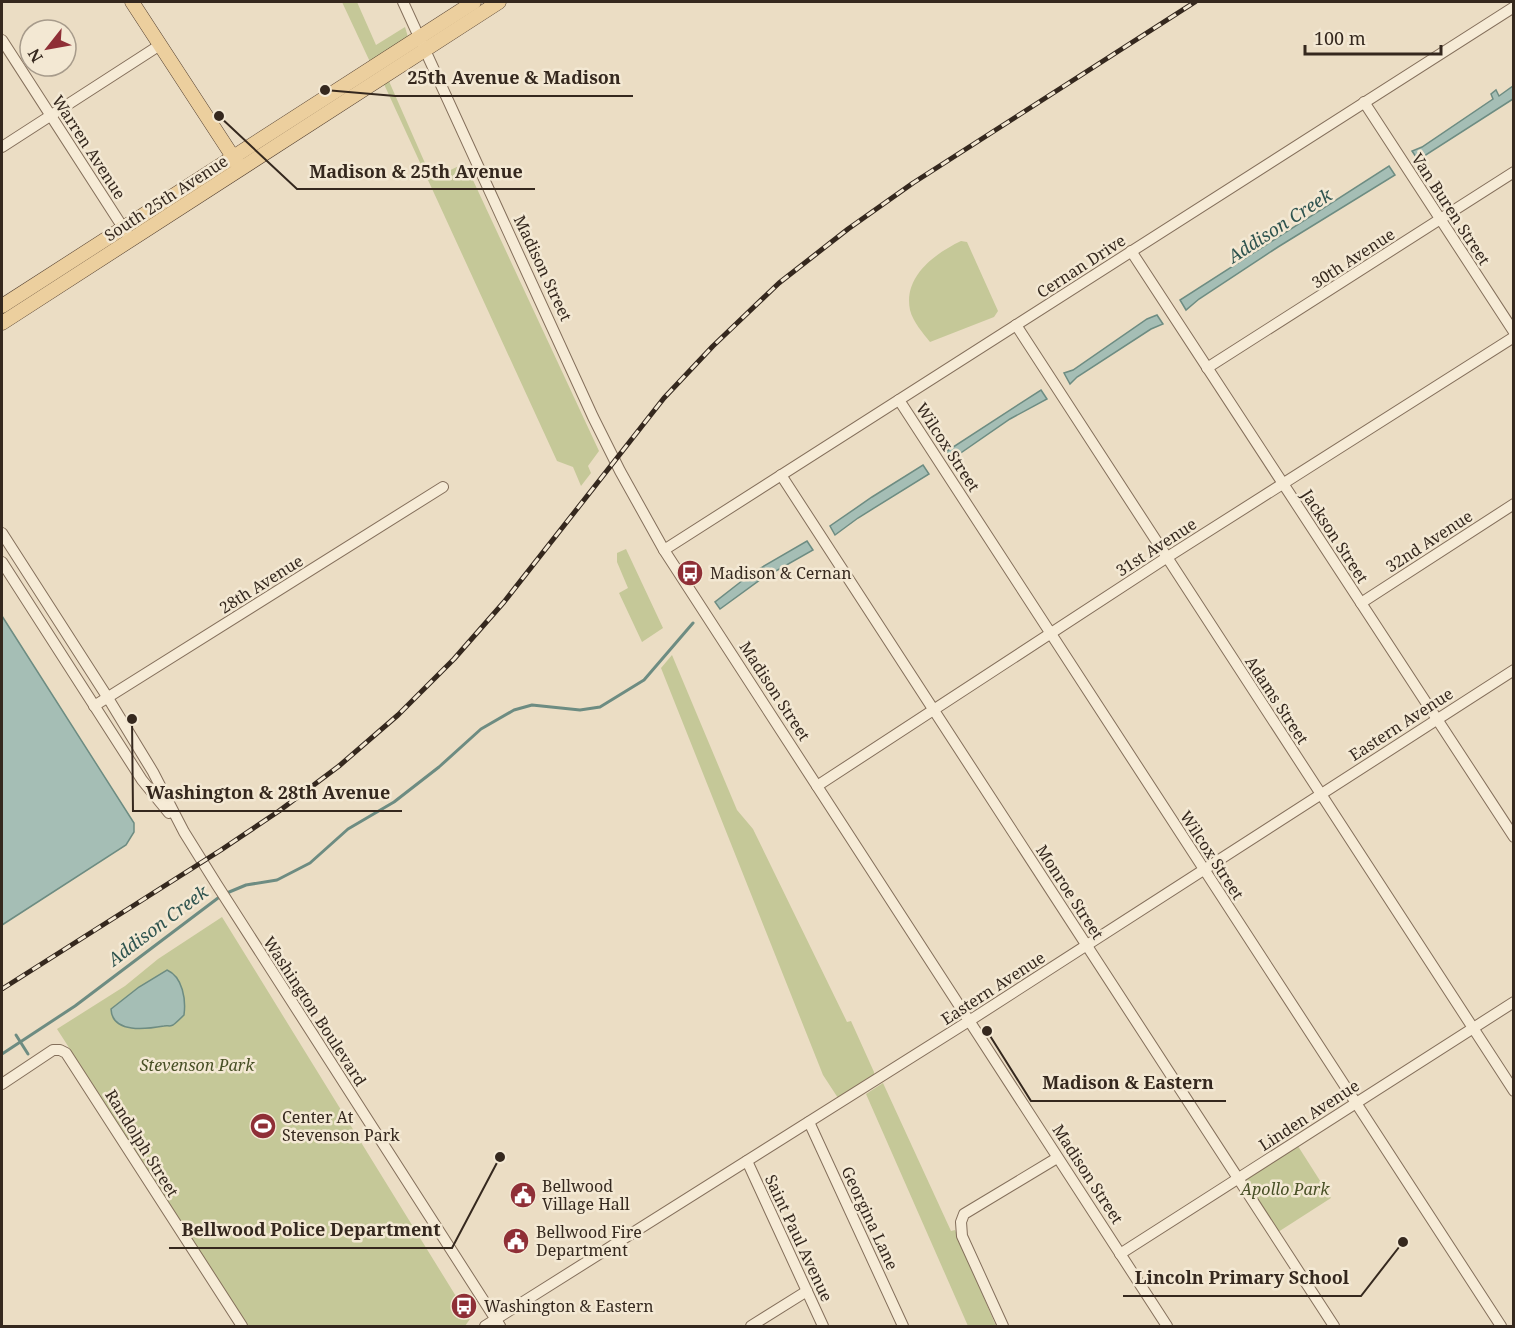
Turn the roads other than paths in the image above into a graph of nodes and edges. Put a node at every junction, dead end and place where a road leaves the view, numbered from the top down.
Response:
1 (132, 2) edge
2 (403, 2) edge
3 (474, 2) edge
4 (499, 2) edge
5 (1514, 7) edge
6 (2, 40) edge
7 (422, 43) junction
8 (160, 45) junction
9 (1365, 102) junction
10 (51, 116) junction
11 (2, 147) edge
12 (237, 163) junction
13 (1514, 172) edge
14 (1440, 220) junction
15 (123, 228) junction
16 (131, 240) junction
17 (1131, 251) junction
18 (2, 306) edge
19 (2, 323) edge
20 (1016, 325) junction
21 (1514, 335) edge
22 (1207, 368) junction
23 (899, 400) junction
24 (781, 475) junction
25 (1282, 484) junction
26 (443, 487) dead end
27 (1514, 504) edge
28 (2, 532) edge
29 (664, 550) junction
30 (1166, 558) junction
31 (2, 562) edge
32 (1361, 603) junction
33 (1051, 634) junction
34 (1514, 670) edge
35 (108, 698) junction
36 (94, 706) junction
37 (934, 711) junction
38 (1437, 719) junction
39 (817, 786) junction
40 (1321, 794) junction
41 (184, 832) junction
42 (1513, 836) edge
43 (1204, 870) junction
44 (1087, 945) junction
45 (1514, 1002) edge
46 (969, 1021) junction
47 (1473, 1028) junction
48 (2, 1084) edge
49 (1514, 1090) edge
50 (1354, 1104) junction
51 (809, 1122) junction
52 (1057, 1158) junction
53 (747, 1161) junction
54 (1238, 1179) junction
55 (1120, 1254) junction
56 (807, 1291) junction
57 (498, 1323) edge
58 (242, 1326) edge
59 (485, 1326) edge
60 (752, 1326) edge
61 (823, 1326) edge
62 (903, 1326) edge
63 (1003, 1326) edge
64 (1167, 1326) edge
65 (1334, 1326) edge
66 (1501, 1326) edge

1 - 8 main road
2 - 7 street, Madison Street
3 - 7 main road, South 25th Avenue
4 - 7 main road, South 25th Avenue
5 - 9 street, Cernan Drive
6 - 10 street, Warren Avenue
7 - 12 main road, South 25th Avenue
7 - 29 street, Madison Street
8 - 10 street
8 - 12 main road
9 - 14 street, Van Buren Street
9 - 17 street, Cernan Drive
10 - 11 street
10 - 15 street, Warren Avenue
12 - 15 main road, South 25th Avenue
12 - 16 main road, South 25th Avenue
13 - 14 street, 30th Avenue
14 - 21 street, Van Buren Street
14 - 22 street, 30th Avenue
15 - 16 street, Warren Avenue
15 - 18 main road, South 25th Avenue
16 - 19 main road, South 25th Avenue
17 - 20 street, Cernan Drive
17 - 22 street, Jackson Street
20 - 23 street, Cernan Drive
20 - 30 street, Adams Street
21 - 25 street, 31st Avenue
22 - 25 street, Jackson Street
23 - 24 street, Cernan Drive
23 - 33 street, Wilcox Street
24 - 29 street, Cernan Drive
24 - 37 street, Monroe Street
25 - 30 street, 31st Avenue
25 - 32 street, Jackson Street
26 - 35 street, 28th Avenue
27 - 32 street, 32nd Avenue
28 - 35 street, Washington Boulevard
29 - 39 street, Madison Street
30 - 33 street, 31st Avenue
30 - 40 street, Adams Street
31 - 36 street, Washington Boulevard
32 - 38 street, Jackson Street
33 - 37 street, 31st Avenue
33 - 43 street, Wilcox Street
34 - 38 street, Eastern Avenue
35 - 36 street, 28th Avenue
35 - 41 street, Washington Boulevard
36 - 41 street, Washington Boulevard
37 - 39 street, 31st Avenue
37 - 44 street, Monroe Street
38 - 40 street, Eastern Avenue
38 - 42 street, Jackson Street
39 - 46 street, Madison Street
40 - 43 street, Eastern Avenue
40 - 47 street, Adams Street
41 - 57 street, Washington Boulevard
43 - 44 street, Eastern Avenue
43 - 50 street, Wilcox Street
44 - 46 street, Eastern Avenue
44 - 54 street, Monroe Street
45 - 47 street, Linden Avenue
46 - 51 street, Eastern Avenue
46 - 52 street, Madison Street
47 - 49 street, Adams Street
47 - 50 street, Linden Avenue
48 - 58 street, Randolph Street
50 - 54 street, Linden Avenue
50 - 66 street, Wilcox Street
51 - 53 street, Eastern Avenue
51 - 62 street, Georgina Lane
52 - 55 street, Madison Street
52 - 63 street
53 - 56 street, Saint Paul Avenue
53 - 57 street, Eastern Avenue
54 - 55 street, Linden Avenue
54 - 65 street, Monroe Street
55 - 64 street, Madison Street
56 - 60 street
56 - 61 street, Saint Paul Avenue
57 - 59 street, Eastern Avenue

